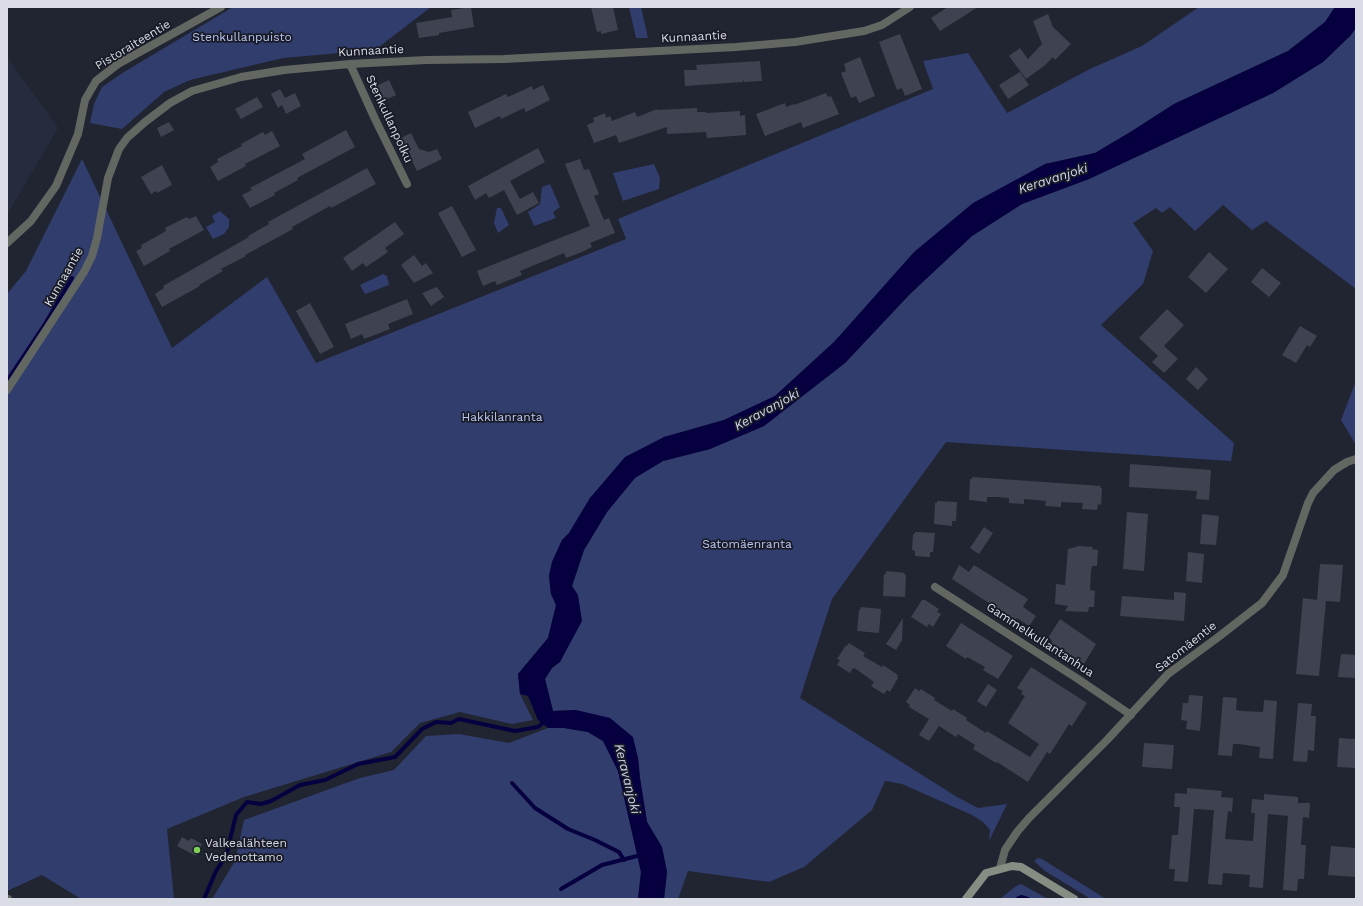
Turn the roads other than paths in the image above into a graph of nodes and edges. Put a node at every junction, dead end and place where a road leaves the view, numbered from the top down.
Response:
1 (221, 7) edge
2 (910, 7) edge
3 (350, 64) junction
4 (407, 184) dead end
5 (7, 244) edge
6 (7, 390) edge
7 (1356, 459) edge
8 (935, 587) dead end
9 (1131, 715) junction
10 (1000, 868) junction
11 (966, 899) edge
12 (1074, 899) edge

1 - 5 street, Pistoraiteentie
2 - 3 street, Kunnaantie
3 - 4 street, Stenkullanpolku
3 - 6 street, Kunnaantie
7 - 9 street, Satomäentie
8 - 9 street, Gammelkullantanhua
9 - 10 street, Satomäentie
10 - 11 street
10 - 12 street

